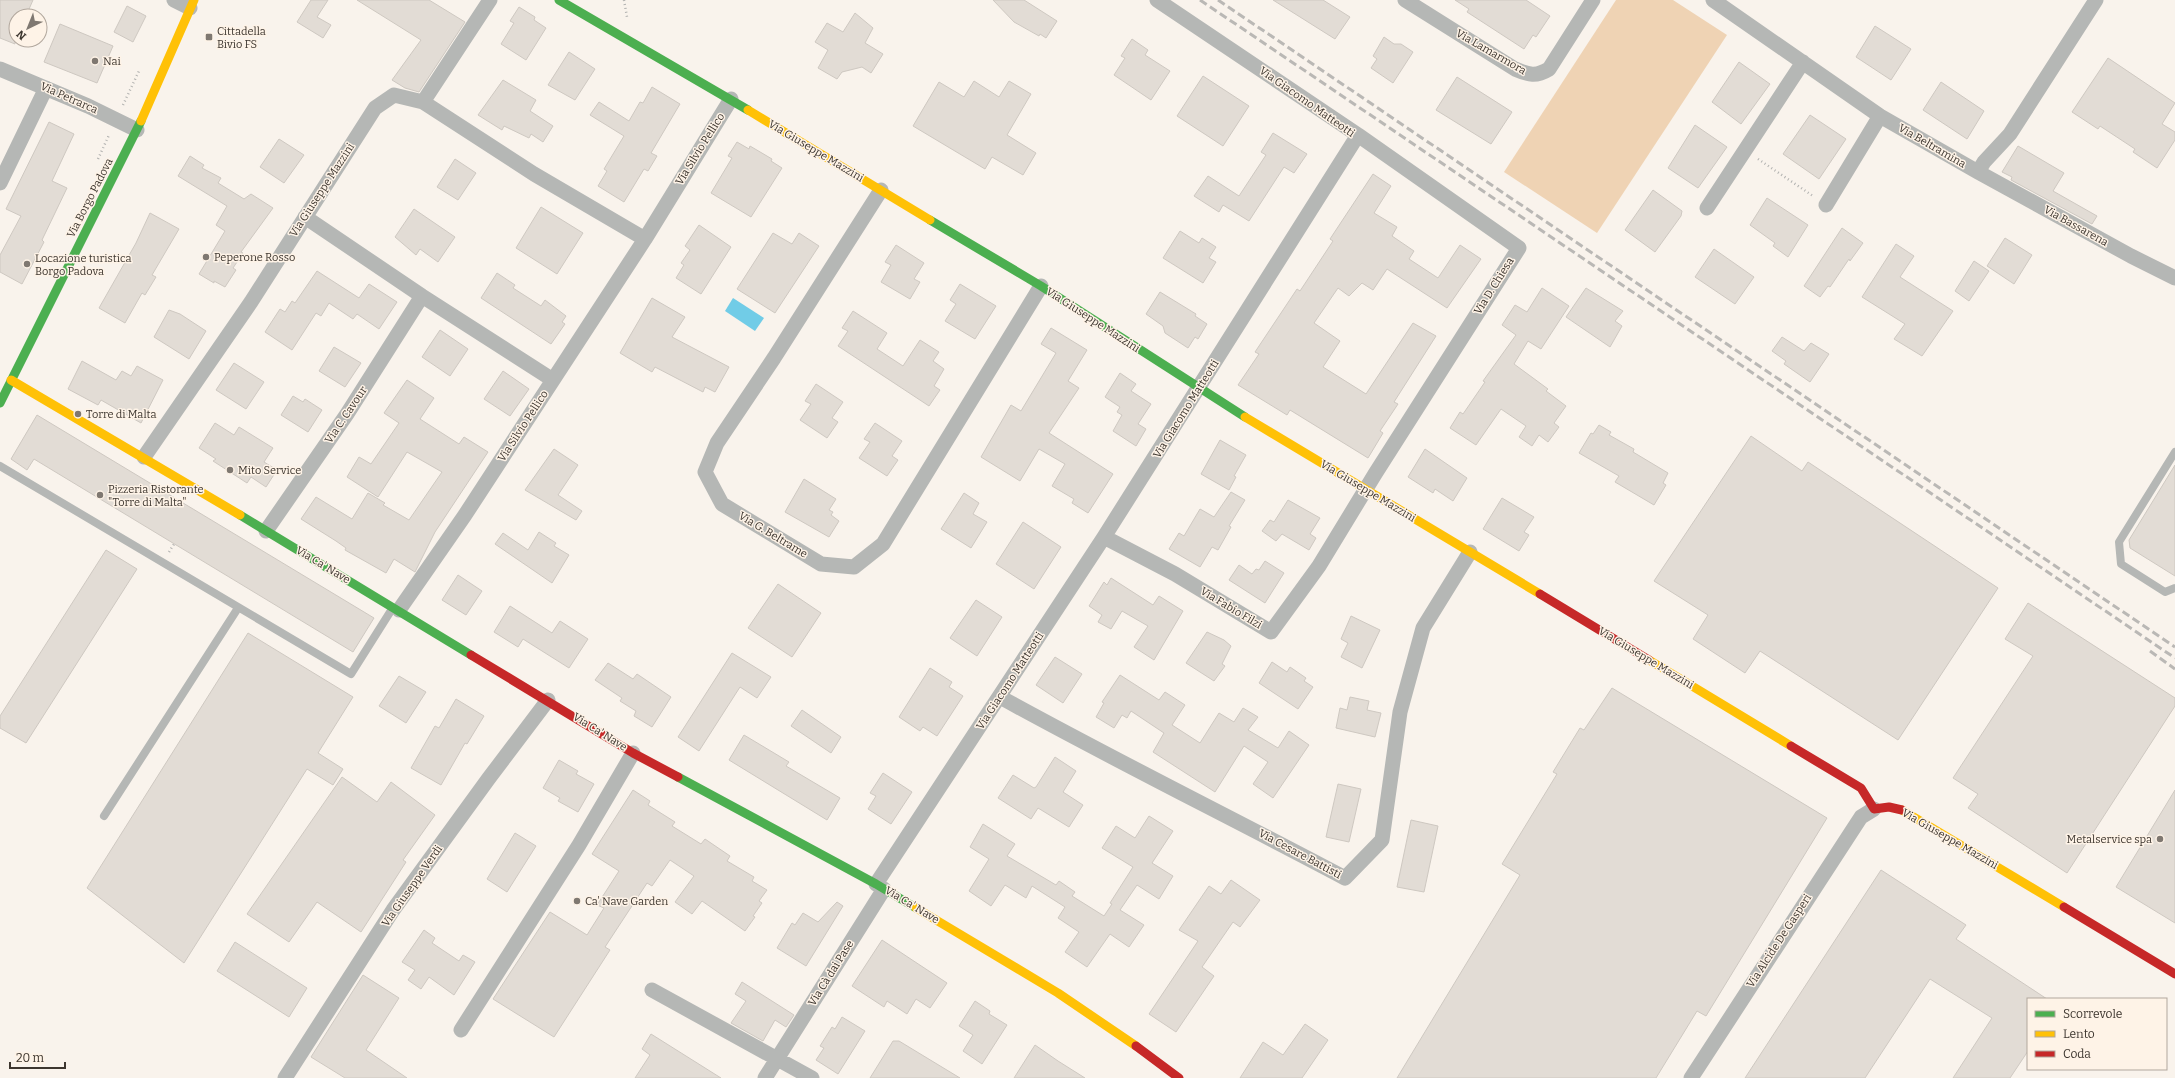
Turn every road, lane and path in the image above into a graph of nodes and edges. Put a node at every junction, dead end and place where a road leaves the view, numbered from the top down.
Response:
1 (174, 0) edge
2 (490, 0) edge
3 (559, 0) edge
4 (1157, 0) edge
5 (1405, 0) edge
6 (1593, 0) edge
7 (1713, 0) edge
8 (2096, 0) edge
9 (192, 4) edge
10 (1803, 62) junction
11 (0, 69) edge
12 (46, 88) junction
13 (731, 99) junction
14 (423, 102) junction
15 (1880, 116) junction
16 (137, 130) junction
17 (1358, 135) junction
18 (1746, 150) junction
19 (1978, 172) junction
20 (0, 183) edge
21 (881, 190) junction
22 (1826, 205) joint
23 (1707, 208) dead end
24 (305, 217) junction
25 (644, 240) junction
26 (2175, 278) edge
27 (1041, 286) junction
28 (422, 296) junction
29 (11, 380) junction
30 (553, 380) junction
31 (1199, 389) junction
32 (0, 403) edge
33 (2175, 452) edge
34 (144, 457) junction
35 (0, 466) edge
36 (1365, 490) junction
37 (266, 531) junction
38 (1104, 537) junction
39 (1470, 552) junction
40 (2175, 588) edge
41 (238, 608) junction
42 (396, 608) junction
43 (1000, 697) junction
44 (548, 700) junction
45 (633, 753) junction
46 (1874, 809) junction
47 (104, 816) dead end
48 (880, 886) junction
49 (2175, 974) edge
50 (652, 990) dead end
51 (461, 1030) dead end
52 (777, 1058) junction
53 (285, 1078) edge
54 (765, 1078) edge
55 (812, 1078) edge
56 (1179, 1078) edge
57 (1691, 1078) edge

1 - 9 street
2 - 14 street
3 - 13 street, Via Giuseppe Mazzini
4 - 17 street, Via Giacomo Matteotti
5 - 6 street, Via Lamarmora
7 - 10 street, Via Beltramina
8 - 19 street, Via Beltramina
9 - 16 street, Via Borgo Padova
10 - 15 street, Via Beltramina
10 - 18 street
11 - 12 street, Via Petrarca
12 - 16 street, Via Petrarca
12 - 20 street
13 - 21 street, Via Giuseppe Mazzini
13 - 25 street, Via Silvio Pellico
14 - 24 street, Via Giuseppe Mazzini
14 - 25 street
15 - 19 street, Via Beltramina
15 - 22 street
16 - 29 street, Via Borgo Padova
17 - 31 street, Via Giacomo Matteotti
17 - 36 street, Via D. Chiesa
18 - 22 path
18 - 23 street
19 - 26 street, Via Bassarena
21 - 27 street, Via Giuseppe Mazzini
21 - 27 street, Via G. Beltrame
24 - 28 street
24 - 34 street, Via Giuseppe Mazzini
25 - 30 street, Via Silvio Pellico
27 - 31 street, Via Giuseppe Mazzini
28 - 30 street
28 - 37 street, Via C. Cavour
29 - 32 street, Via Borgo Padova
29 - 34 street, Via Ca' Nave
30 - 42 street, Via Silvio Pellico
31 - 36 street, Via Giuseppe Mazzini
31 - 38 street, Via Giacomo Matteotti
33 - 40 lane
34 - 37 street, Via Ca' Nave
35 - 41 lane
36 - 38 street, Via Fabio Filzi
36 - 39 street, Via Giuseppe Mazzini
37 - 42 street, Via Ca' Nave
38 - 43 street, Via Giacomo Matteotti
39 - 43 street, Via Cesare Battisti
39 - 46 street, Via Giuseppe Mazzini
41 - 42 lane
41 - 47 lane
42 - 44 street, Via Ca' Nave
43 - 48 street, Via Giacomo Matteotti
44 - 45 street, Via Ca' Nave
44 - 53 street, Via Giuseppe Verdi
45 - 48 street, Via Ca' Nave
45 - 51 street, Via Ca' Nave
46 - 49 street, Via Giuseppe Mazzini
46 - 57 street, Via Alcide De Gasperi
48 - 52 street, Via Cà dai Pase
48 - 56 street, Via Ca' Nave
50 - 52 street
52 - 54 street, Via Cà dai Pase
52 - 55 street

